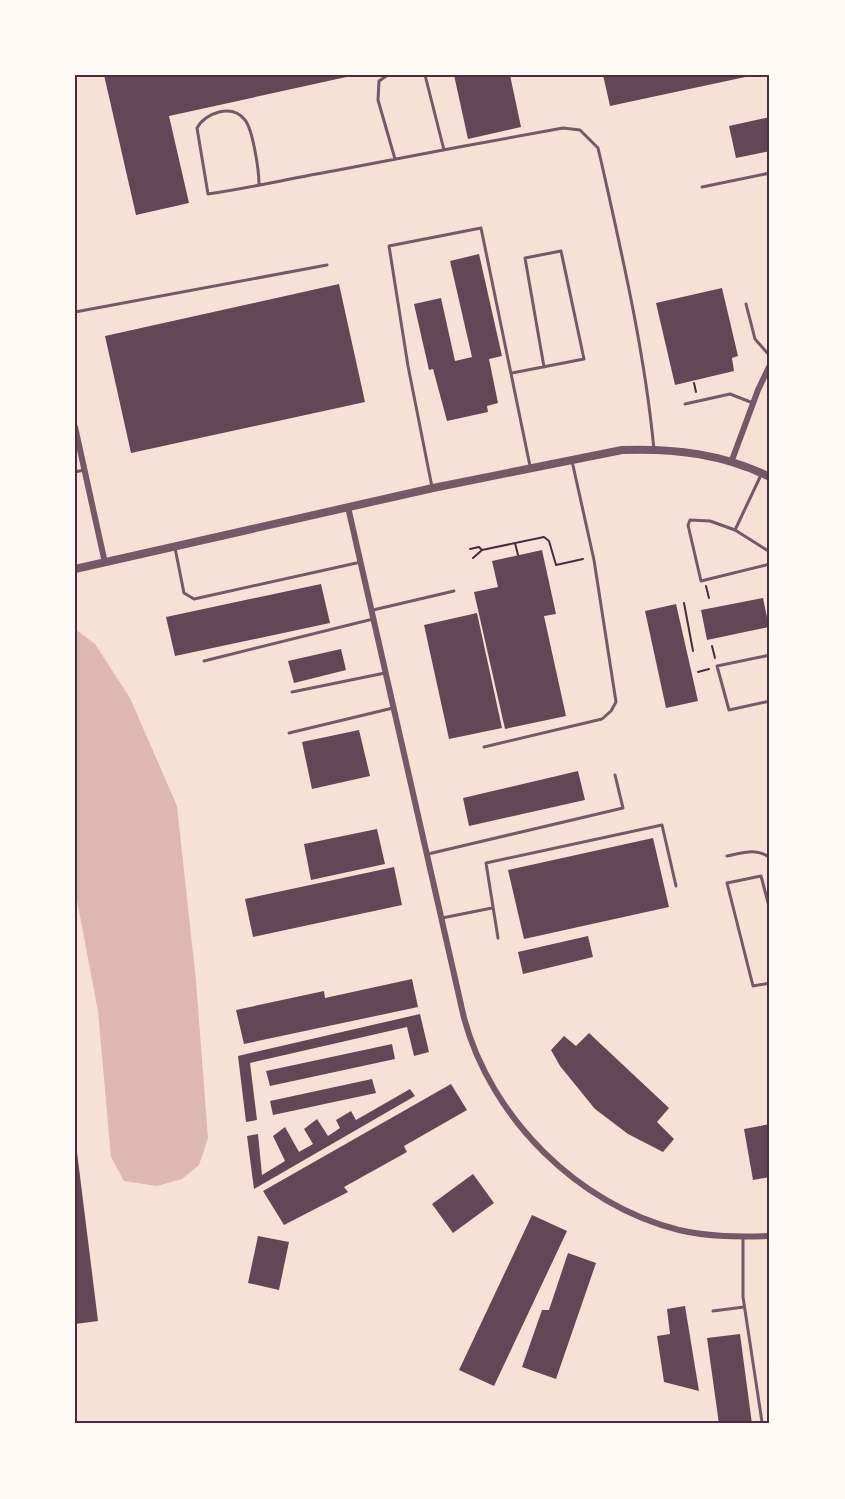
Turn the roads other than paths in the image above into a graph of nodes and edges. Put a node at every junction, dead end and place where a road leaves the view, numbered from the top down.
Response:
1 (388, 75) edge
2 (425, 75) edge
3 (444, 150) junction
4 (394, 159) junction
5 (770, 173) edge
6 (259, 184) junction
7 (702, 187) dead end
8 (327, 265) dead end
9 (746, 304) dead end
10 (75, 312) edge
11 (770, 356) edge
12 (770, 365) edge
13 (544, 367) junction
14 (512, 373) junction
15 (753, 403) junction
16 (685, 404) dead end
17 (75, 427) edge
18 (654, 450) junction
19 (572, 459) junction
20 (732, 460) junction
21 (531, 468) junction
22 (84, 470) junction
23 (75, 472) edge
24 (766, 475) edge
25 (433, 488) junction
26 (348, 507) junction
27 (735, 530) junction
28 (175, 547) junction
29 (770, 552) edge
30 (105, 562) junction
31 (361, 562) junction
32 (770, 564) edge
33 (75, 569) edge
34 (454, 591) dead end
35 (373, 610) junction
36 (375, 619) junction
37 (770, 655) edge
38 (204, 661) dead end
39 (387, 672) junction
40 (292, 692) dead end
41 (770, 701) edge
42 (396, 707) junction
43 (289, 733) dead end
44 (484, 747) dead end
45 (615, 774) dead end
46 (428, 854) junction
47 (727, 856) dead end
48 (770, 858) edge
49 (676, 886) dead end
50 (492, 908) junction
51 (770, 910) edge
52 (442, 918) junction
53 (498, 938) dead end
54 (770, 938) edge
55 (770, 944) edge
56 (770, 983) edge
57 (770, 1236) edge
58 (743, 1237) junction
59 (744, 1308) junction
60 (713, 1311) dead end
61 (762, 1422) dead end

1 - 4 lane
2 - 3 lane
3 - 4 lane
3 - 18 lane
4 - 6 lane
5 - 7 lane
6 - 6 lane
8 - 10 lane
9 - 11 lane
12 - 15 street
13 - 13 lane
13 - 14 lane
14 - 21 lane
14 - 25 lane
15 - 16 lane
15 - 20 street
17 - 22 street
18 - 19 street
18 - 20 street
19 - 21 street
19 - 44 lane
20 - 24 street
21 - 25 street
22 - 23 lane
22 - 30 street
24 - 27 lane
25 - 26 street
26 - 28 street
26 - 31 street
27 - 29 lane
27 - 32 lane
28 - 30 street
28 - 31 lane
30 - 33 street
31 - 35 street
34 - 35 lane
35 - 36 street
36 - 38 lane
36 - 39 street
37 - 41 lane
39 - 40 lane
39 - 42 street
42 - 43 lane
42 - 46 street
45 - 46 lane
46 - 52 street
47 - 48 lane
49 - 50 lane
50 - 52 lane
50 - 53 lane
51 - 56 lane
52 - 58 street
54 - 55 lane
57 - 58 street
58 - 59 lane
59 - 60 lane
59 - 61 lane

